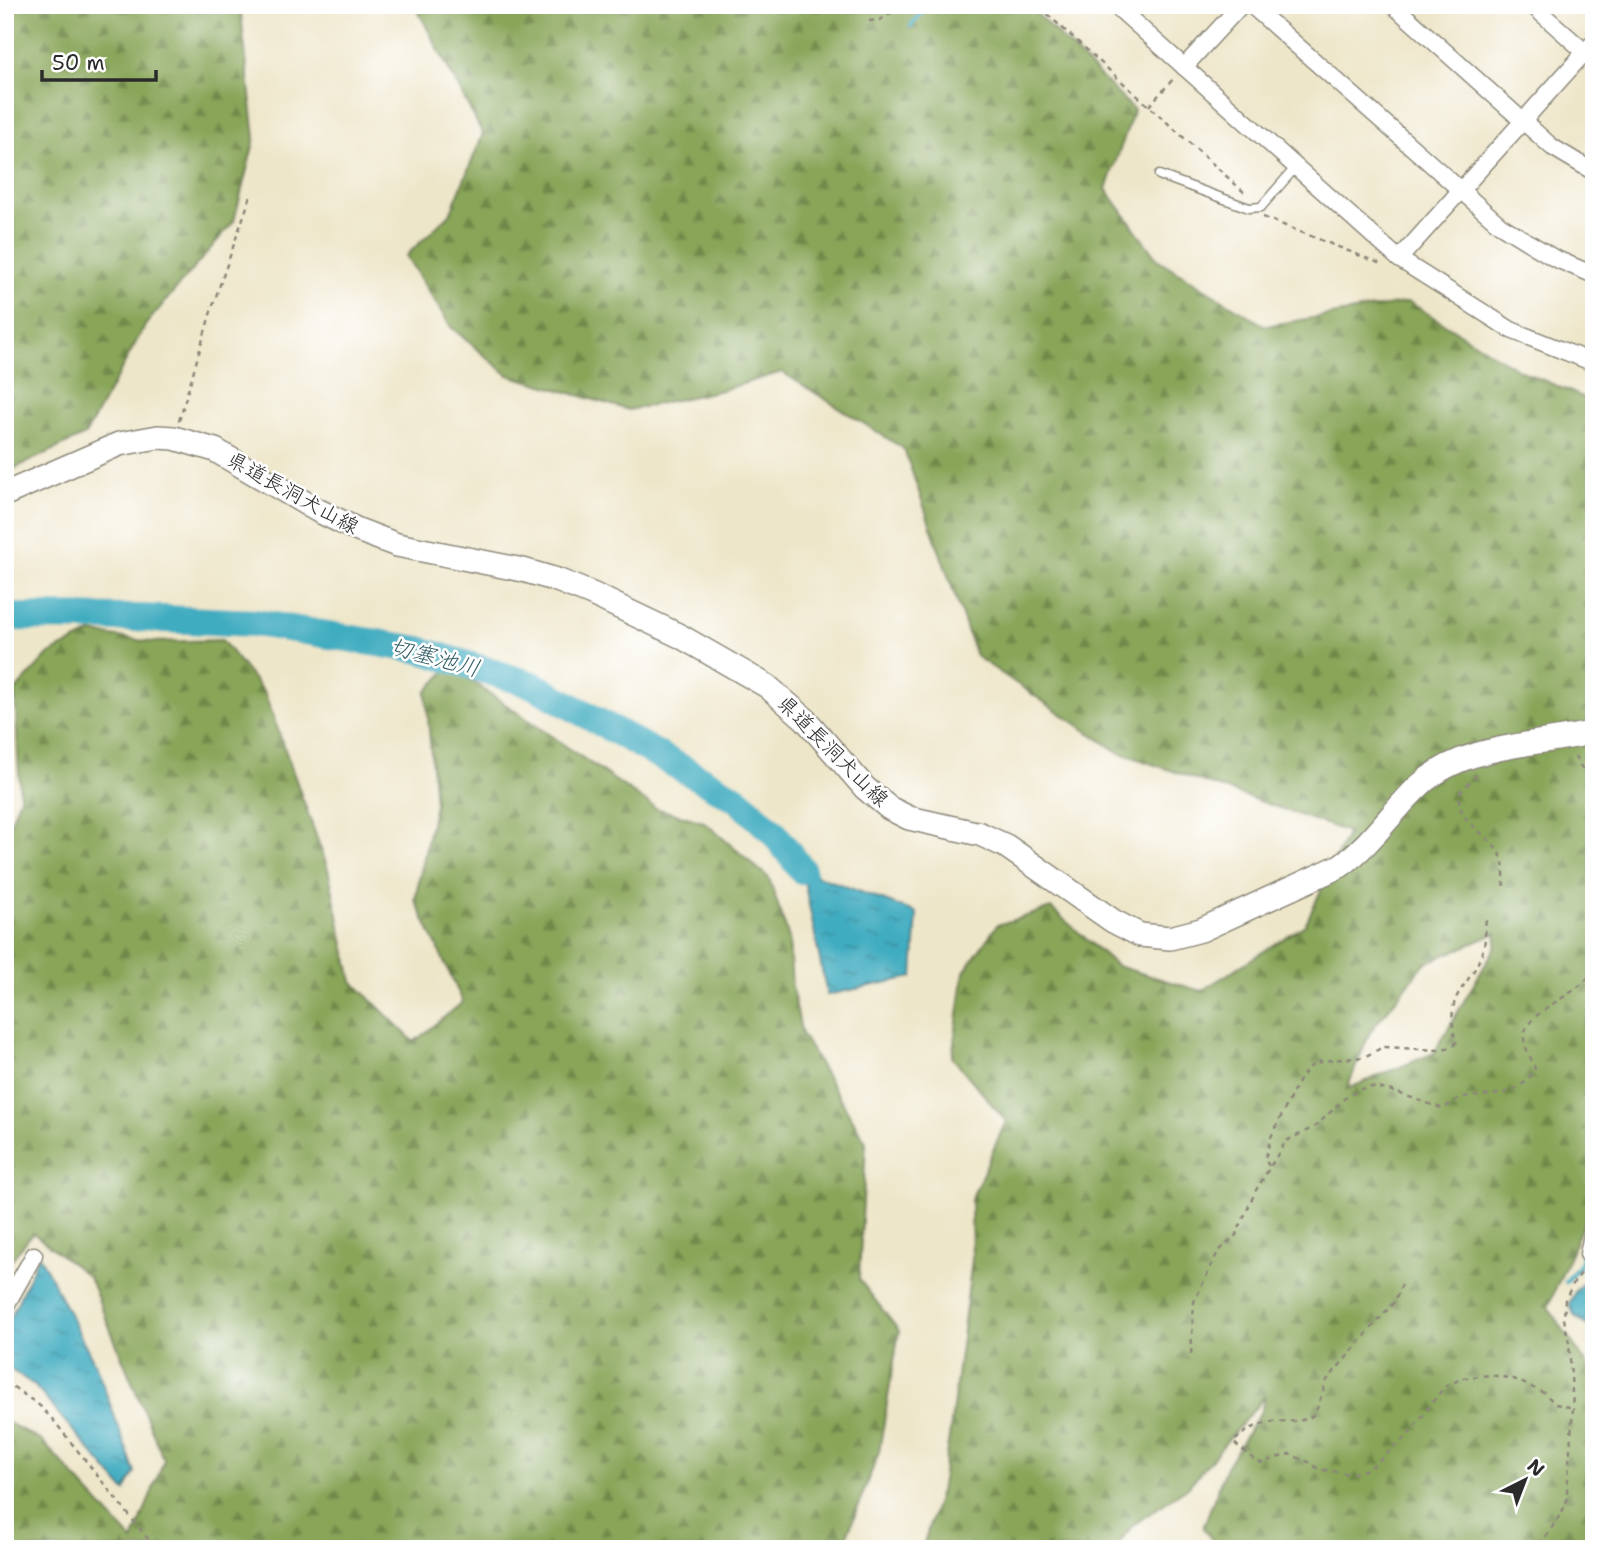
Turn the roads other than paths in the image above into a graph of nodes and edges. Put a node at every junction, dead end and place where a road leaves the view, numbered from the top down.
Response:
1 (1115, 5) edge
2 (1241, 5) edge
3 (1251, 5) edge
4 (1393, 5) edge
5 (1532, 5) edge
6 (1590, 52) edge
7 (1184, 67) junction
8 (1522, 120) junction
9 (1295, 168) junction
10 (1594, 172) edge
11 (1158, 175) dead end
12 (1459, 190) junction
13 (1399, 259) junction
14 (1594, 275) edge
15 (1594, 363) edge
16 (5, 494) edge
17 (1594, 732) edge
18 (1594, 1226) edge
19 (1591, 1254) edge
20 (34, 1255) dead end
21 (5, 1307) edge

1 - 7 street
2 - 7 street
3 - 12 street
4 - 8 street
5 - 6 street
6 - 8 street
7 - 9 street
8 - 10 street
8 - 12 street
9 - 11 lane
9 - 13 street
12 - 13 street
12 - 14 street
13 - 15 street
16 - 17 main road, 県道長洞犬山線
18 - 19 street
20 - 21 street

